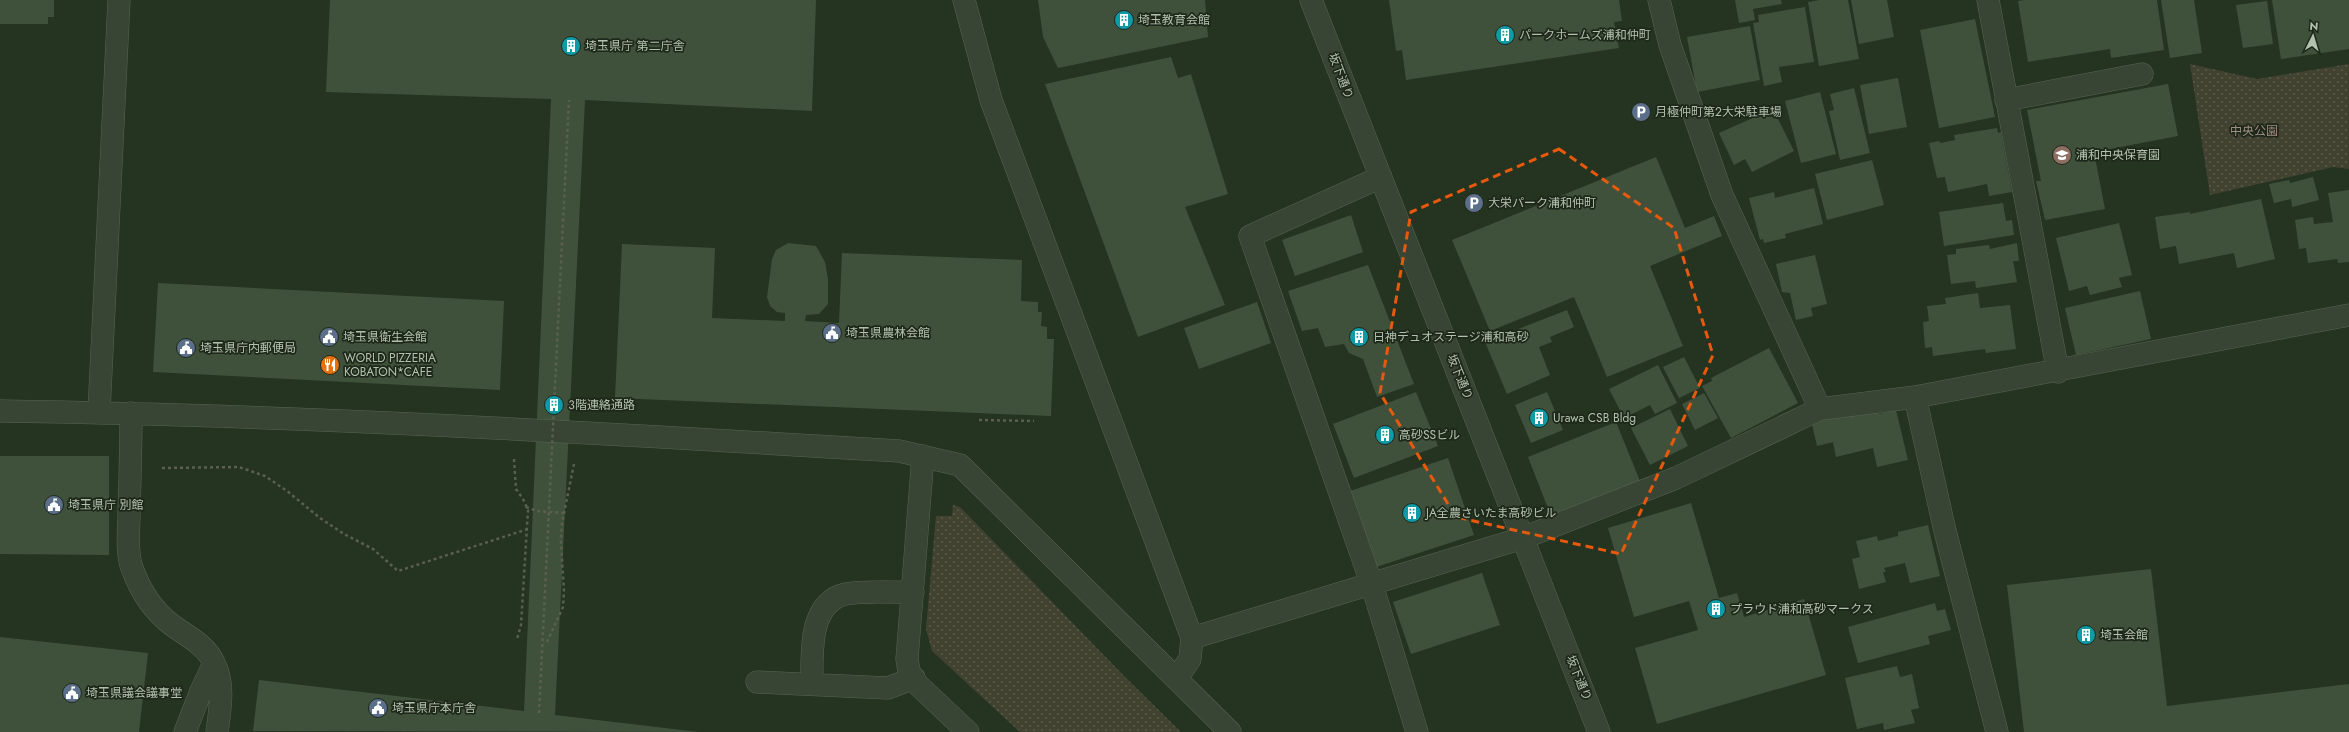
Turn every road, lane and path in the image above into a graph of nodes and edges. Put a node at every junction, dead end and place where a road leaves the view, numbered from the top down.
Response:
1 (119, 0) edge
2 (964, 0) edge
3 (1311, 0) edge
4 (1659, 0) edge
5 (1988, 0) edge
6 (2142, 74) dead end
7 (569, 100) dead end
8 (2006, 100) junction
9 (1381, 178) junction
10 (2349, 315) edge
11 (2058, 372) junction
12 (1915, 397) junction
13 (1820, 409) junction
14 (0, 411) edge
15 (99, 412) junction
16 (131, 413) junction
17 (979, 420) dead end
18 (1034, 420) dead end
19 (515, 453) dead end
20 (924, 456) junction
21 (160, 460) dead end
22 (574, 462) dead end
23 (526, 506) junction
24 (564, 513) junction
25 (528, 529) junction
26 (1523, 538) junction
27 (1372, 585) junction
28 (913, 592) junction
29 (1192, 638) junction
30 (517, 639) dead end
31 (547, 642) dead end
32 (214, 663) junction
33 (914, 678) junction
34 (1177, 678) junction
35 (757, 682) dead end
36 (812, 684) junction
37 (539, 713) dead end
38 (185, 732) edge
39 (217, 732) edge
40 (968, 732) edge
41 (1230, 732) edge
42 (1417, 732) edge
43 (1599, 732) edge
44 (1997, 732) edge

1 - 15 street
2 - 29 street
3 - 9 street, 坂下通り
4 - 13 street
5 - 8 street
6 - 8 street
7 - 37 path, bridge
8 - 11 street
9 - 26 street, 坂下通り
9 - 27 street
10 - 11 street
11 - 12 street
12 - 13 street
12 - 44 street
13 - 26 street
14 - 15 street
15 - 16 street
16 - 20 street
16 - 32 street
17 - 18 path
19 - 23 path
20 - 28 street
20 - 34 street
21 - 25 path
22 - 24 path
23 - 24 path
23 - 25 path
24 - 31 path
25 - 30 path
26 - 27 street
26 - 43 street, 坂下通り
27 - 29 street
27 - 42 street
28 - 33 street
28 - 36 street
29 - 34 street
32 - 38 street
32 - 39 street
33 - 36 street
33 - 40 street
34 - 41 street
35 - 36 street

